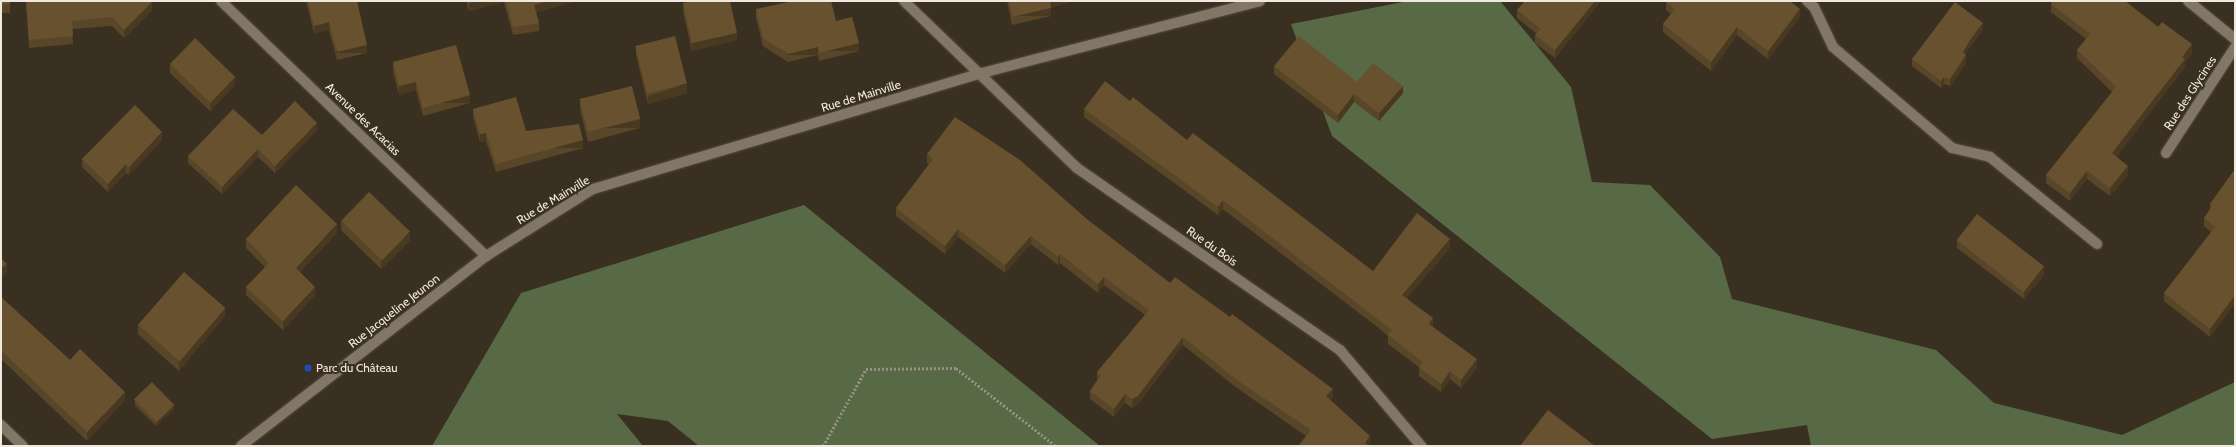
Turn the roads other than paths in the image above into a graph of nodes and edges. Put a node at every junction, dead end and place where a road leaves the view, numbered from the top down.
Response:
1 (221, 1) edge
2 (904, 1) edge
3 (1260, 1) edge
4 (1807, 1) edge
5 (2188, 1) edge
6 (2235, 39) edge
7 (2235, 47) edge
8 (982, 73) junction
9 (2166, 153) dead end
10 (2097, 244) dead end
11 (486, 256) junction
12 (1, 425) edge
13 (23, 446) edge
14 (241, 446) edge
15 (1421, 446) edge

1 - 11 street, Avenue des Acacias
2 - 8 street, Rue du Bois
3 - 8 street, Rue de Mainville
4 - 10 street
5 - 6 street
7 - 9 street, Rue des Glycines
8 - 11 street, Rue de Mainville
8 - 15 street, Rue du Bois
11 - 14 street, Rue Jacqueline Jeunon
12 - 13 street

